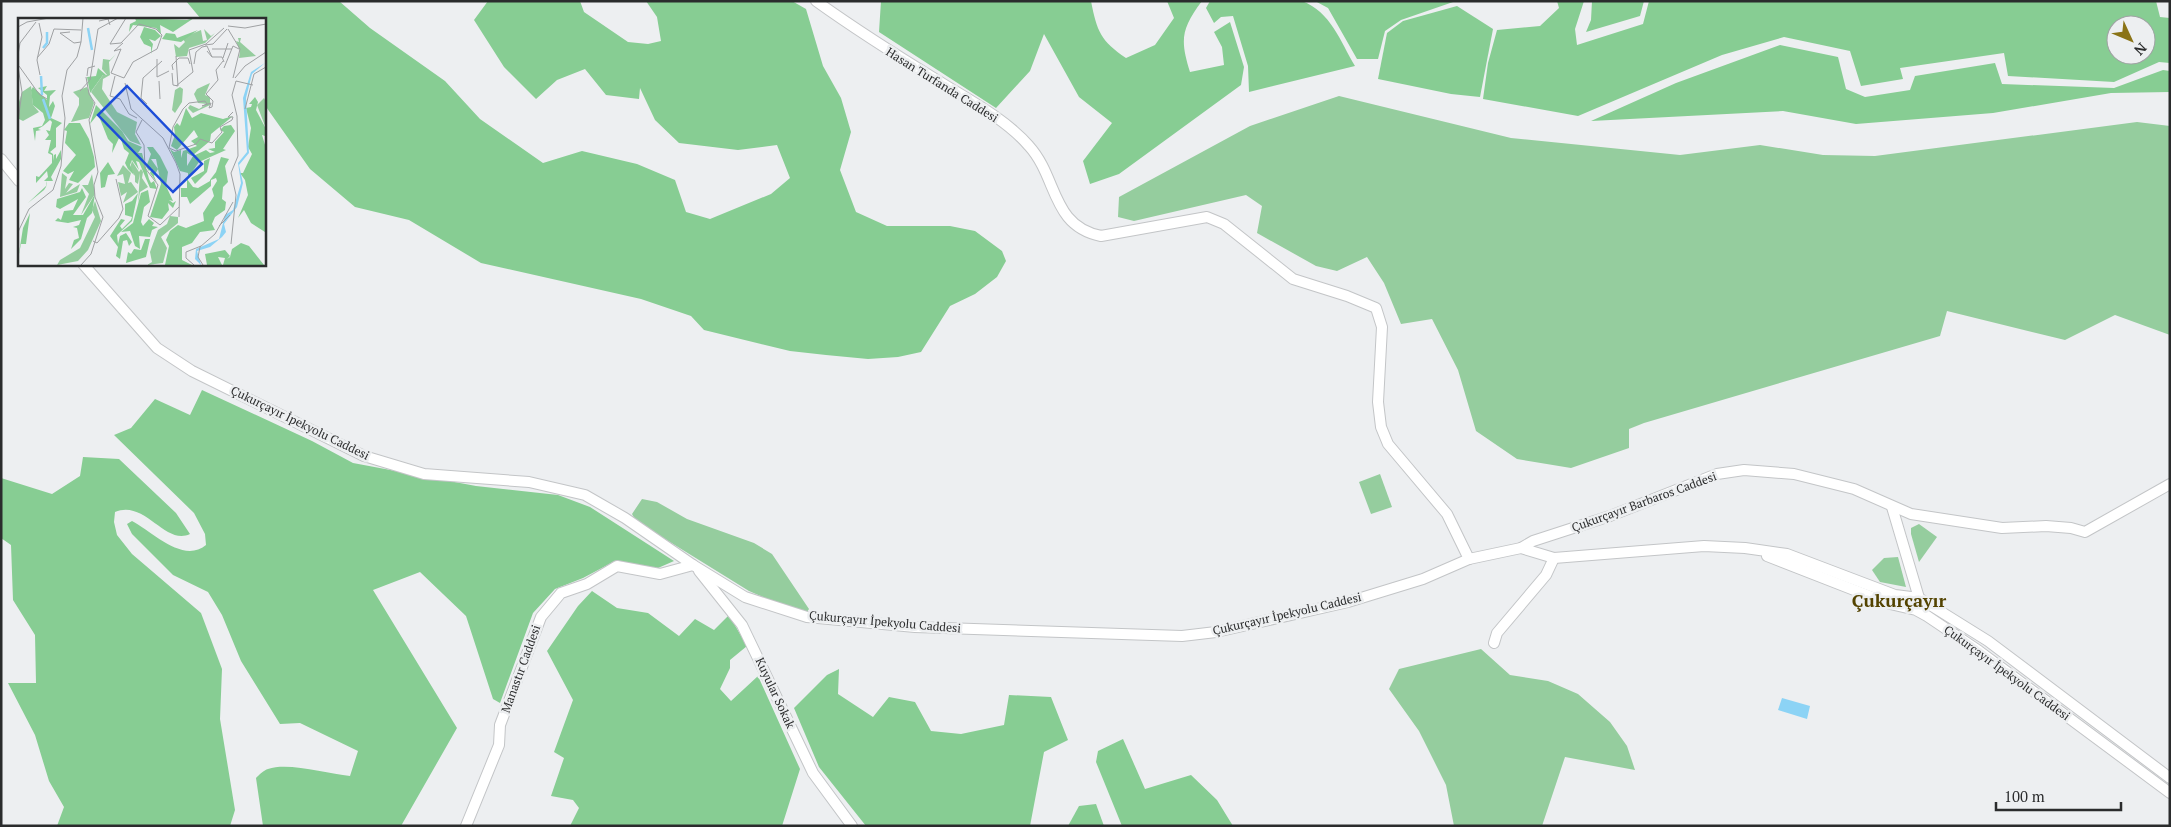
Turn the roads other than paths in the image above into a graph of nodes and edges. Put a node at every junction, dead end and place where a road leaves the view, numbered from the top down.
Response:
1 (816, 1) edge
2 (1, 159) edge
3 (18, 180) edge
4 (84, 265) edge
5 (2170, 484) edge
6 (1892, 506) junction
7 (1521, 548) junction
8 (1745, 548) junction
9 (1554, 558) junction
10 (1469, 559) junction
11 (693, 565) junction
12 (1919, 598) junction
13 (1916, 610) junction
14 (1494, 643) dead end
15 (2170, 778) edge
16 (2170, 793) edge
17 (466, 826) edge
18 (852, 826) edge

1 - 10 street, Hasan Turfanda Caddesi
2 - 3 street
4 - 11 street, Çukurçayır İpekyolu Caddesi
5 - 6 street, Çukurçayır Barbaros Caddesi
6 - 7 street, Çukurçayır Barbaros Caddesi
6 - 12 street
7 - 9 street, Çukurçayır İpekyolu Caddesi
7 - 10 street, Çukurçayır İpekyolu Caddesi
8 - 9 street, Çukurçayır İpekyolu Caddesi
8 - 12 street, Çukurçayır İpekyolu Caddesi
8 - 13 street, Çukurçayır İpekyolu Caddesi
9 - 14 street
10 - 11 street, Çukurçayır İpekyolu Caddesi
11 - 17 street, Manastır Caddesi
11 - 18 street, Kuyular Sokak
12 - 13 street
12 - 15 street, Çukurçayır İpekyolu Caddesi
13 - 16 street, Çukurçayır İpekyolu Caddesi

